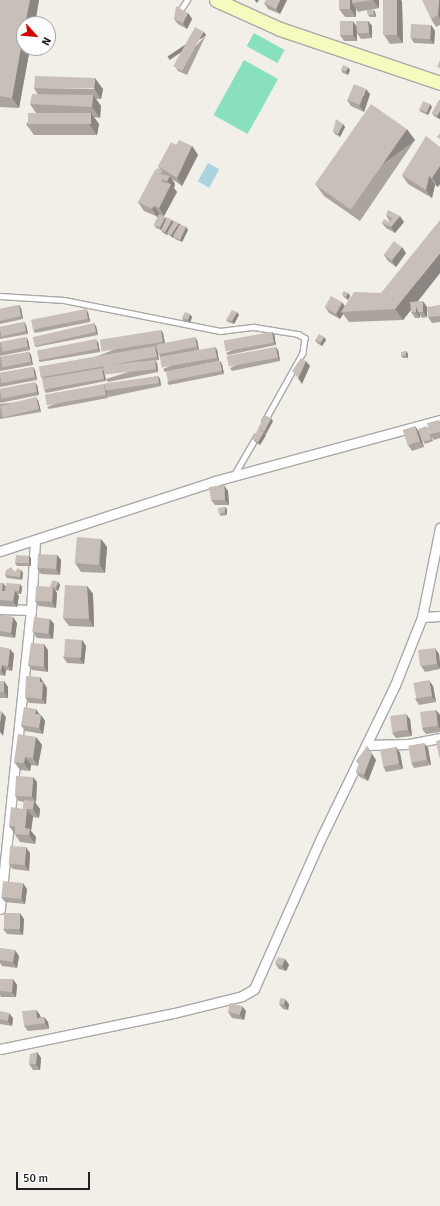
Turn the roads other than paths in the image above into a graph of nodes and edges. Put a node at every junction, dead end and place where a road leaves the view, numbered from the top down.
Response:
1 (187, 0) edge
2 (216, 0) edge
3 (181, 9) edge
4 (440, 83) edge
5 (0, 296) edge
6 (440, 420) edge
7 (234, 475) junction
8 (440, 528) edge
9 (35, 541) junction
10 (0, 551) edge
11 (0, 609) edge
12 (31, 610) junction
13 (422, 616) junction
14 (440, 616) edge
15 (440, 738) edge
16 (366, 745) junction
17 (4, 808) edge
18 (0, 909) edge
19 (0, 1049) edge

1 - 3 lane
2 - 4 street
5 - 7 lane
6 - 7 street
7 - 9 street
8 - 13 street
9 - 10 street
9 - 12 street
11 - 12 street
12 - 17 street
13 - 14 street
13 - 16 street
15 - 16 street
16 - 19 street
17 - 18 street

